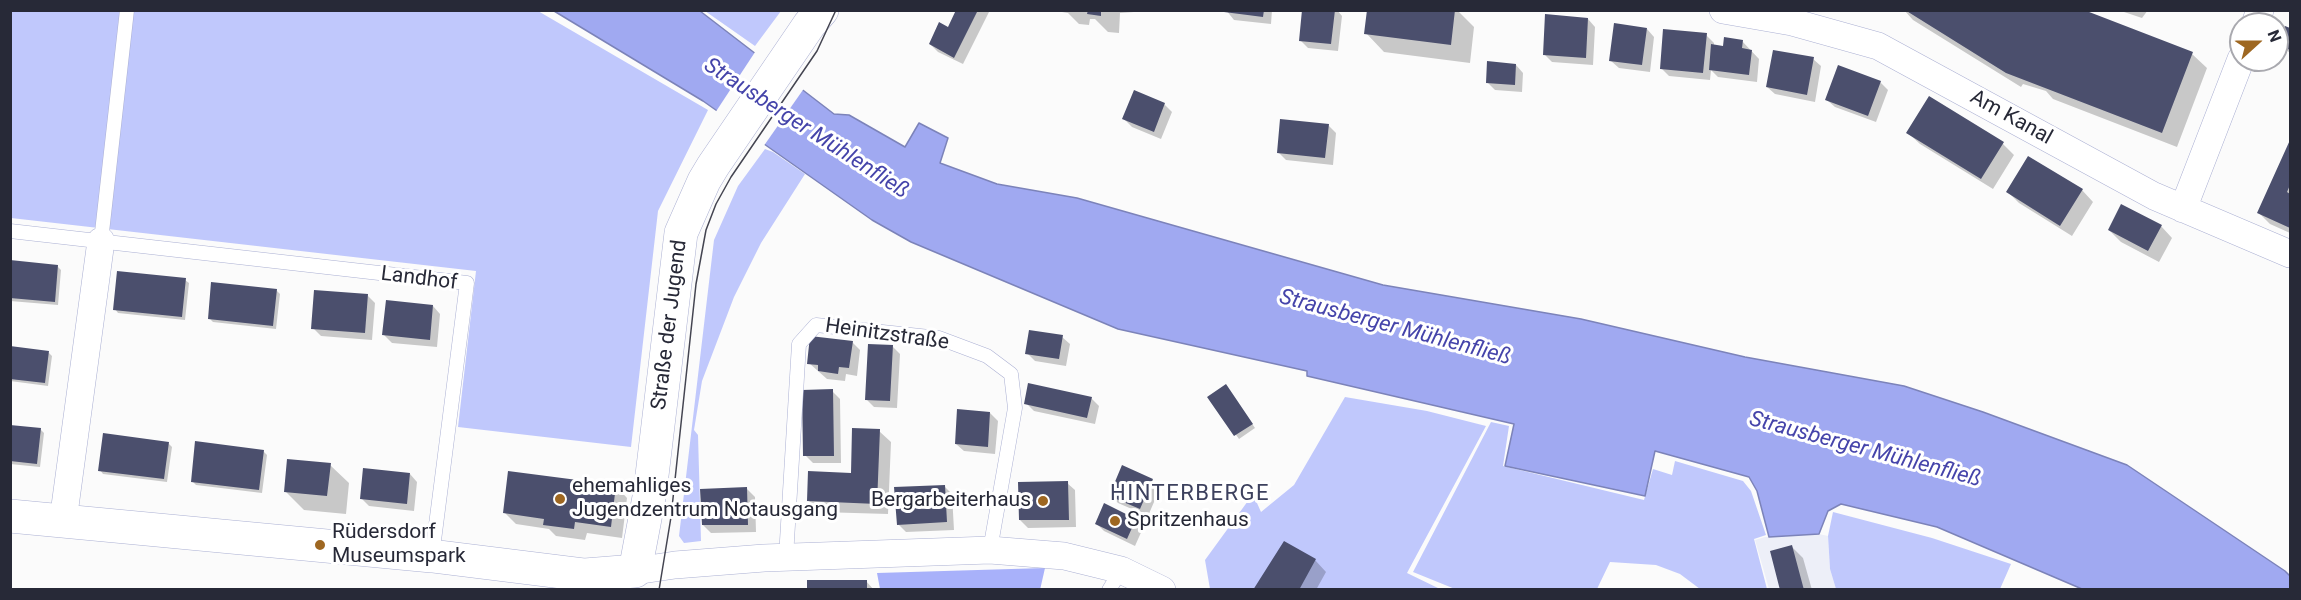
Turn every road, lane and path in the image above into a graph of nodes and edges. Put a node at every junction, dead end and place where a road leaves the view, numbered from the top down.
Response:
1 (127, 10) edge
2 (1723, 10) edge
3 (815, 18) edge
4 (2236, 72) edge
5 (2183, 209) junction
6 (10, 231) edge
7 (100, 241) junction
8 (2290, 254) edge
9 (10, 516) edge
10 (63, 521) junction
11 (990, 550) junction
12 (432, 556) junction
13 (786, 557) junction
14 (634, 571) junction
15 (1115, 580) edge
16 (1162, 590) edge

1 - 7 lane
2 - 5 street, Am Kanal
3 - 14 main road, Straße der Jugend
4 - 5 street
5 - 8 street, Am Kanal
6 - 7 lane, Landhof
7 - 10 street
7 - 12 lane, Landhof
9 - 10 main road
10 - 12 main road
11 - 13 street
11 - 13 lane, Heinitzstraße
11 - 15 street
12 - 14 main road
13 - 14 street
15 - 16 street

